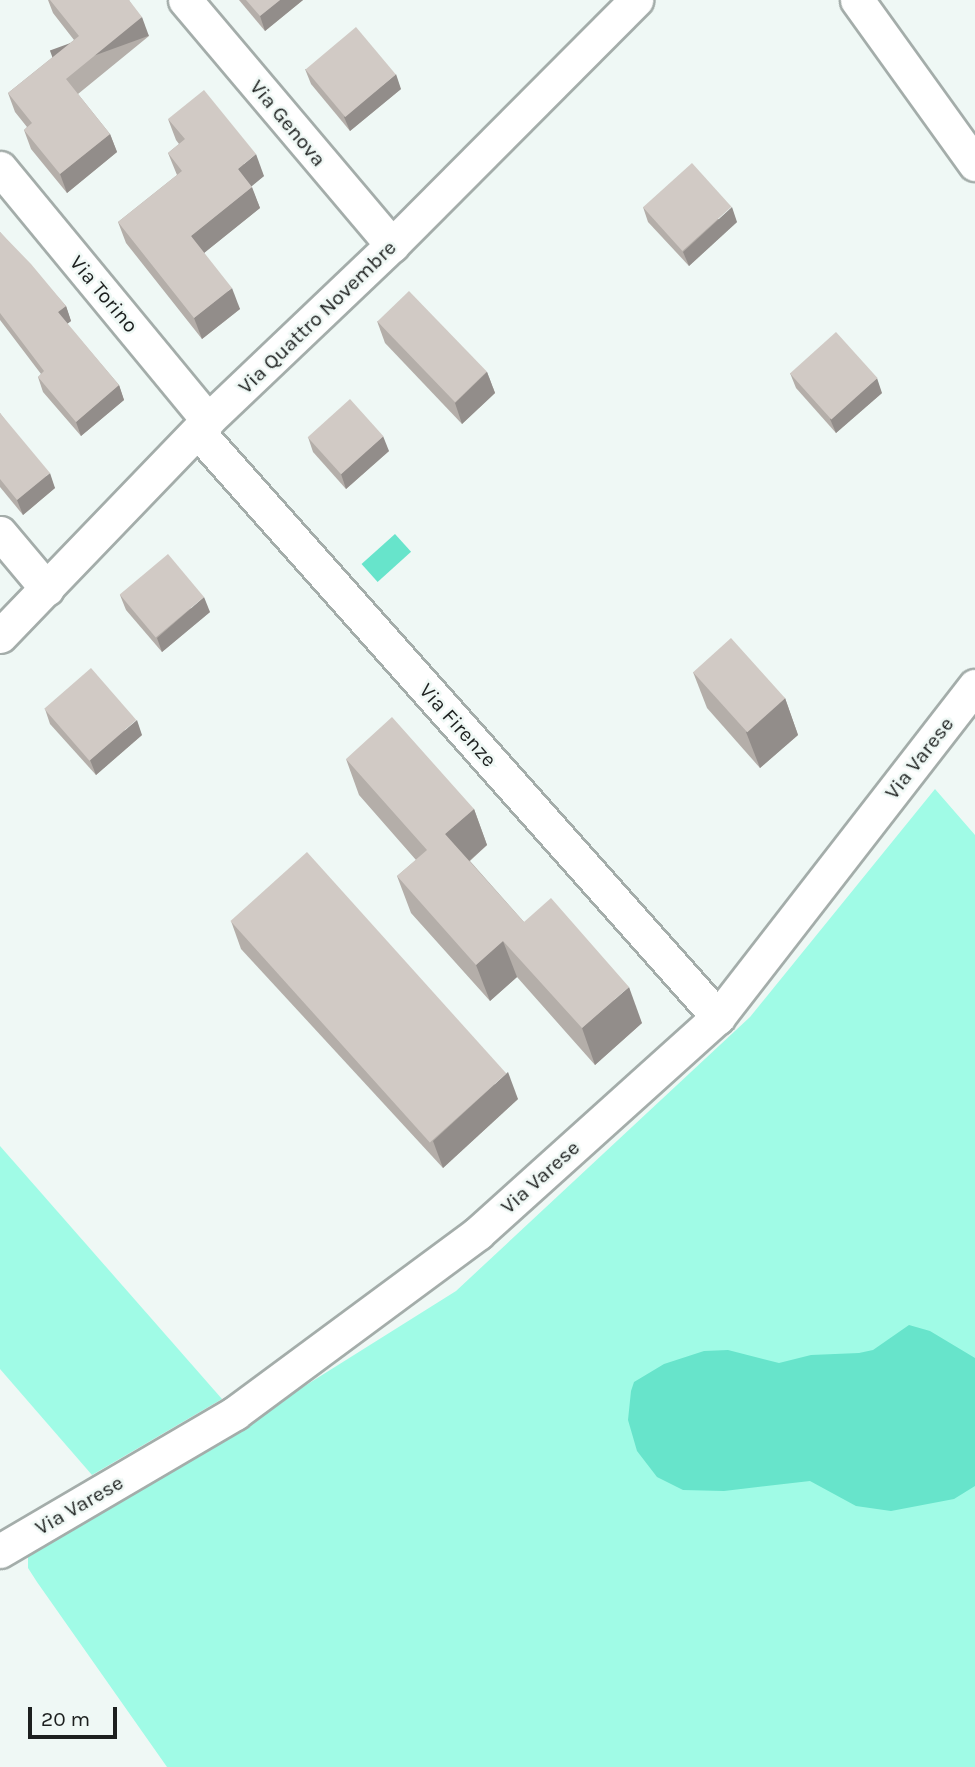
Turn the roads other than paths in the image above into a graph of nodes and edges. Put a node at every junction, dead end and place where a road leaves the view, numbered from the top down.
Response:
1 (185, 0) edge
2 (636, 0) edge
3 (856, 0) edge
4 (975, 164) edge
5 (0, 168) edge
6 (392, 245) junction
7 (203, 426) junction
8 (0, 533) edge
9 (47, 589) junction
10 (0, 636) edge
11 (975, 686) edge
12 (718, 1017) junction
13 (0, 1552) edge

1 - 6 street, Via Genova
2 - 6 street, Via Quattro Novembre
3 - 4 street
5 - 7 street, Via Torino
6 - 7 street, Via Quattro Novembre
7 - 9 street, Via Quattro Novembre
7 - 12 street, Via Firenze
8 - 9 street
9 - 10 street, Via Quattro Novembre
11 - 12 street, Via Varese
12 - 13 street, Via Varese

